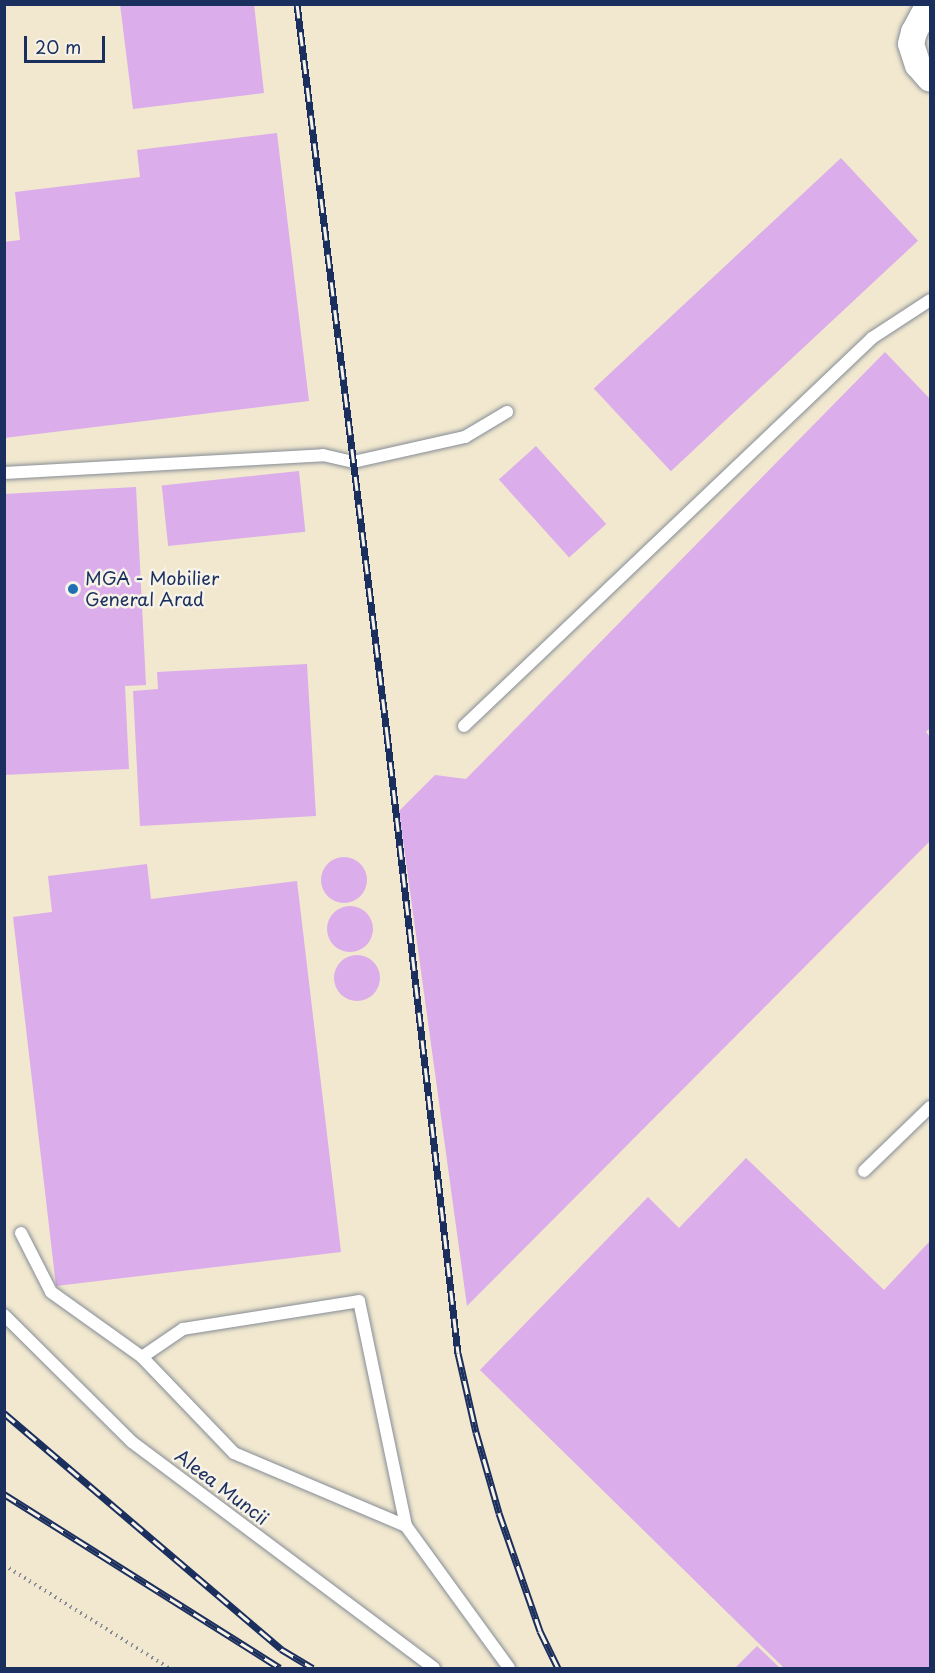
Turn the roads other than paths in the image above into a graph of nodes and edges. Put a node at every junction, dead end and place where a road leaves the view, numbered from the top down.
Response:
1 (929, 4) edge
2 (930, 79) edge
3 (930, 300) edge
4 (507, 412) dead end
5 (4, 473) edge
6 (464, 726) dead end
7 (930, 1107) edge
8 (864, 1171) dead end
9 (21, 1233) dead end
10 (4, 1315) edge
11 (142, 1357) junction
12 (406, 1526) junction
13 (434, 1668) edge
14 (508, 1668) edge

1 - 2 street
3 - 6 lane
4 - 5 lane
7 - 8 lane
9 - 11 lane
10 - 13 lane, Aleea Muncii
11 - 12 lane
11 - 12 lane
12 - 14 lane

